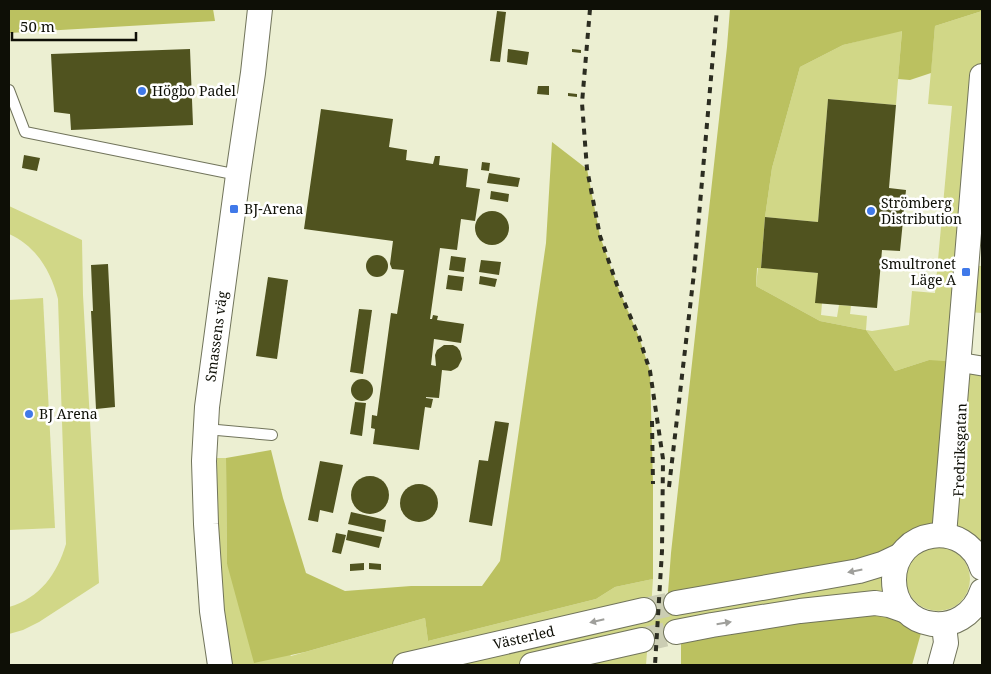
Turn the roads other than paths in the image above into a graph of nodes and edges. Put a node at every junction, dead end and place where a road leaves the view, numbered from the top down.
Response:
1 (260, 9) edge
2 (982, 76) edge
3 (9, 90) edge
4 (238, 175) junction
5 (958, 362) junction
6 (982, 366) edge
7 (206, 429) junction
8 (272, 434) dead end
9 (951, 537) junction
10 (901, 555) junction
11 (981, 562) edge
12 (980, 601) edge
13 (676, 603) tunnel mouth
14 (644, 610) tunnel mouth
15 (906, 611) junction
16 (940, 625) junction
17 (676, 632) tunnel mouth
18 (642, 640) tunnel mouth
19 (220, 665) edge
20 (405, 665) edge
21 (532, 665) edge
22 (931, 665) edge
23 (940, 665) edge

1 - 4 street, Smassens väg
2 - 5 street, Fredriksgatan
3 - 4 lane
4 - 7 street, Smassens väg
5 - 6 street
5 - 9 street, Fredriksgatan
7 - 8 lane
7 - 19 street, Smassens väg
9 - 10 street
9 - 11 street
10 -> 13 street
10 - 15 street
12 - 16 street
14 -> 20 street, Västerled
15 - 16 street
17 -> 15 street
16 - 22 street
16 - 23 street
18 - 21 street

